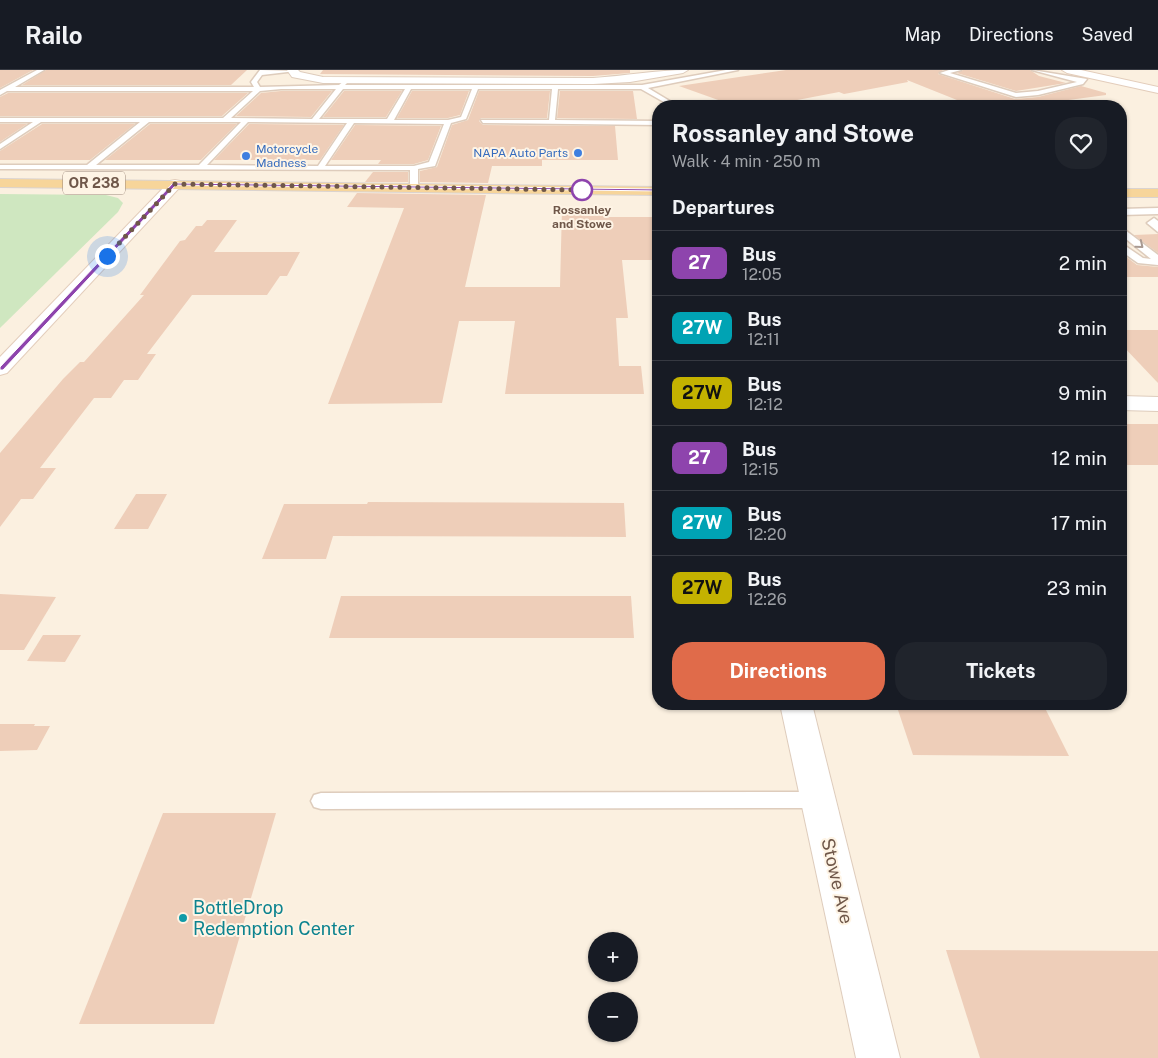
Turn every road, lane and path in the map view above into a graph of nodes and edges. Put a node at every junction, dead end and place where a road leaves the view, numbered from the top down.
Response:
1 (41, 70) edge
2 (732, 70) edge
3 (958, 70) edge
4 (1034, 70) edge
5 (1067, 70) edge
6 (261, 72) edge
7 (296, 73) edge
8 (682, 75) edge
9 (1095, 76) junction
10 (630, 79) junction
11 (1080, 80) junction
12 (254, 82) junction
13 (343, 84) junction
14 (455, 84) junction
15 (516, 84) junction
16 (578, 84) junction
17 (409, 87) junction
18 (476, 87) junction
19 (555, 87) junction
20 (642, 87) junction
21 (258, 89) junction
22 (1158, 90) edge
23 (3, 91) edge
24 (665, 100) edge
25 (0, 120) edge
26 (40, 120) junction
27 (147, 120) junction
28 (225, 120) junction
29 (483, 121) dead end
30 (245, 122) junction
31 (313, 122) junction
32 (351, 122) junction
33 (389, 122) junction
34 (448, 122) junction
35 (552, 122) junction
36 (652, 123) edge
37 (0, 147) edge
38 (0, 167) edge
39 (89, 167) junction
40 (201, 167) junction
41 (320, 168) junction
42 (414, 168) junction
43 (0, 183) edge
44 (175, 184) junction
45 (414, 187) junction
46 (652, 191) edge
47 (1127, 193) edge
48 (1158, 193) edge
49 (1141, 211) junction
50 (1158, 211) edge
51 (1127, 212) edge
52 (1157, 224) edge
53 (1127, 235) edge
54 (1127, 251) edge
55 (1158, 261) edge
56 (0, 369) edge
57 (1127, 403) edge
58 (1158, 404) edge
59 (797, 710) edge
60 (818, 800) junction
61 (321, 801) dead end
62 (878, 1058) edge

1 - 23 lane
2 - 8 lane
3 - 11 lane
4 - 11 lane
5 - 9 street
6 - 7 lane
6 - 12 lane
7 - 12 lane
7 - 13 street
8 - 10 street
8 - 20 lane
9 - 11 lane
9 - 22 street
10 - 16 street
10 - 20 lane
12 - 21 lane
13 - 14 street
13 - 17 lane
13 - 21 lane
13 - 31 lane
14 - 15 street
14 - 17 lane
14 - 18 lane
15 - 16 street
15 - 18 lane
15 - 19 lane
16 - 19 lane
16 - 20 lane
17 - 33 lane
18 - 34 lane
19 - 35 lane
20 - 24 lane
21 - 23 lane
21 - 28 lane
25 - 26 lane
26 - 27 lane
26 - 37 lane
27 - 28 lane
27 - 39 lane
28 - 30 lane
29 - 35 lane
30 - 31 lane
30 - 40 lane
31 - 32 lane
32 - 33 lane
32 - 41 lane
33 - 34 lane
34 - 42 lane
35 - 36 lane
38 - 39 lane
39 - 40 lane
40 - 41 lane
41 - 42 lane
42 - 45 lane
43 - 44 main road, OR 238
44 - 45 main road, OR 238
44 - 56 street
45 - 46 main road, OR 238
47 - 48 main road
49 - 50 lane
49 - 51 lane
49 - 52 lane
53 -> 55 lane
54 - 55 lane
57 - 58 street
59 - 60 street, Stowe Ave
60 - 61 lane
60 - 62 street, Stowe Ave

